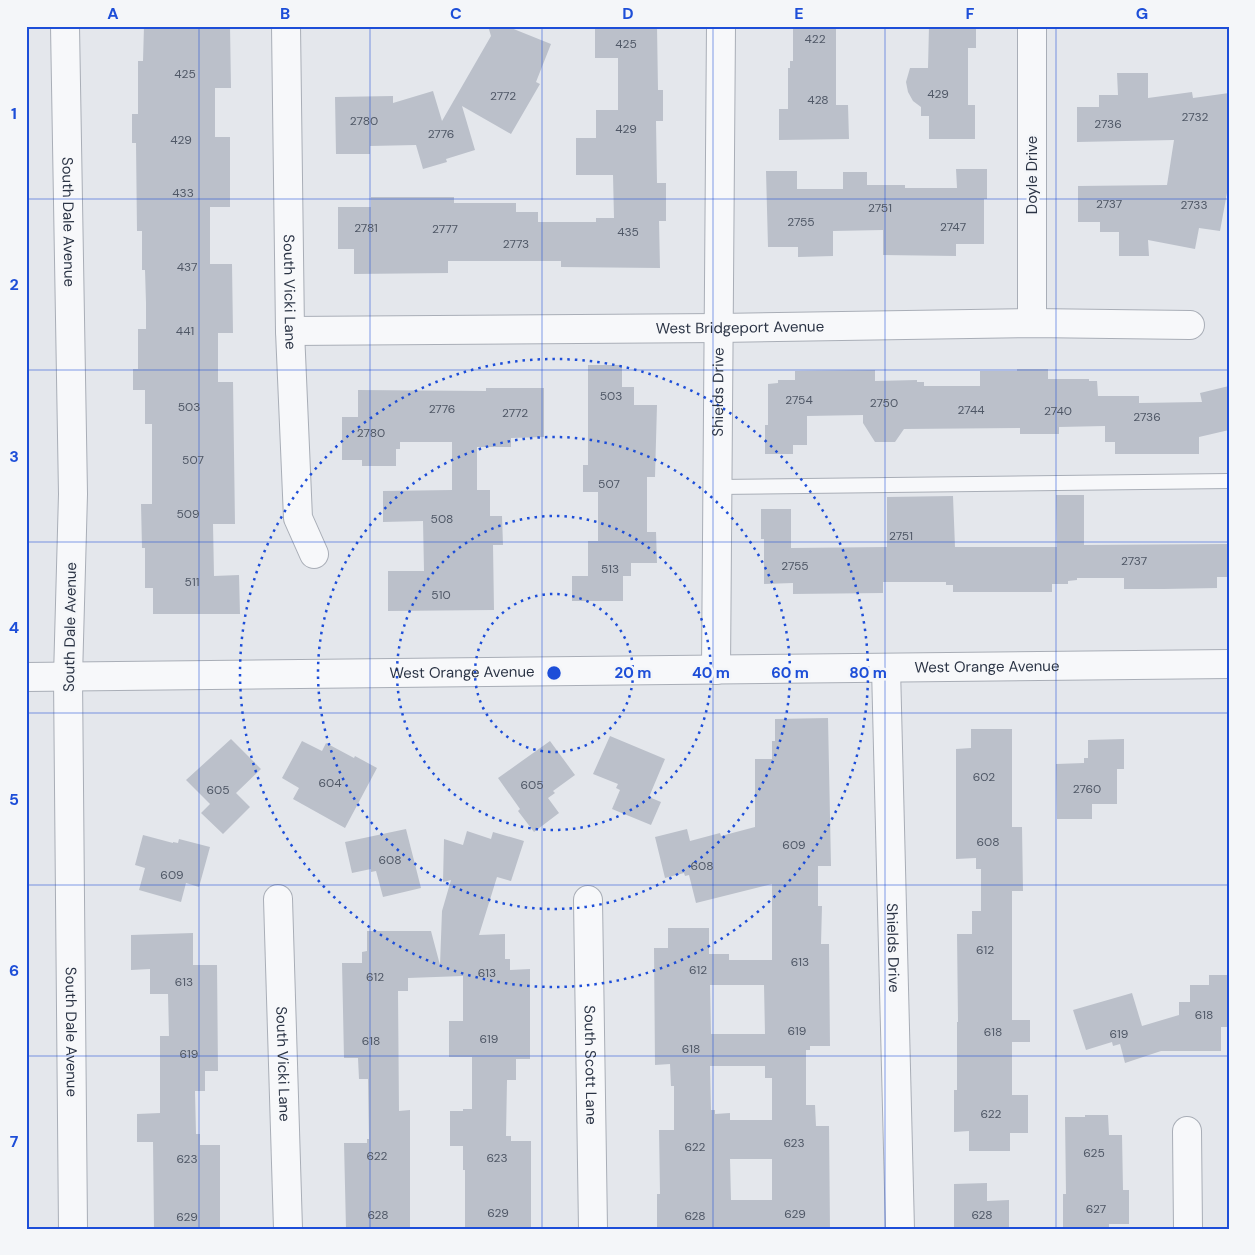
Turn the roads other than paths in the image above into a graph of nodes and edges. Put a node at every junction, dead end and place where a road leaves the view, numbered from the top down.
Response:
1 (65, 26) edge
2 (286, 26) edge
3 (721, 26) edge
4 (1032, 26) edge
5 (1032, 323) junction
6 (1190, 325) dead end
7 (719, 328) junction
8 (290, 331) junction
9 (1229, 481) edge
10 (718, 488) junction
11 (314, 554) dead end
12 (1229, 664) edge
13 (886, 668) junction
14 (716, 670) junction
15 (68, 676) junction
16 (26, 677) edge
17 (278, 899) dead end
18 (588, 900) dead end
19 (1187, 1131) dead end
20 (73, 1229) edge
21 (288, 1229) edge
22 (593, 1229) edge
23 (900, 1229) edge
24 (1188, 1229) edge

1 - 15 street, South Dale Avenue
2 - 8 street, South Vicki Lane
3 - 7 street, Shields Drive
4 - 5 street, Doyle Drive
5 - 6 street, West Bridgeport Avenue
5 - 7 street, West Bridgeport Avenue
7 - 8 street, West Bridgeport Avenue
7 - 10 street, Shields Drive
8 - 11 street, South Vicki Lane
9 - 10 lane
10 - 14 street, Shields Drive
12 - 13 street, West Orange Avenue
13 - 14 street, West Orange Avenue
13 - 23 street, Shields Drive
14 - 15 street, West Orange Avenue
15 - 16 street, West Orange Avenue
15 - 20 street, South Dale Avenue
17 - 21 street, South Vicki Lane
18 - 22 street, South Scott Lane
19 - 24 street

